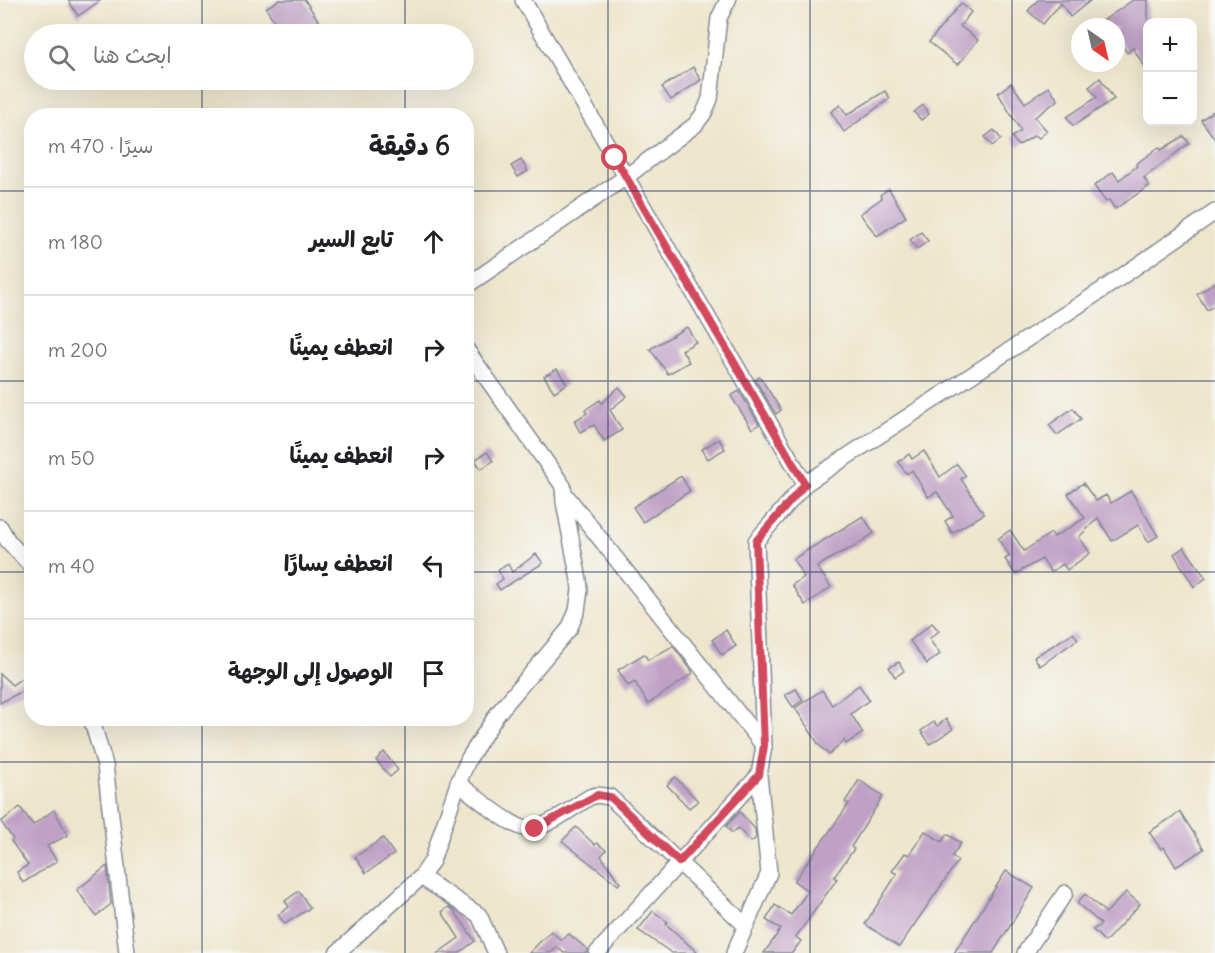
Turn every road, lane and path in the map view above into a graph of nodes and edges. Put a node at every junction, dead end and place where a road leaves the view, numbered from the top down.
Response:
1 (523, 0) edge
2 (728, 0) edge
3 (626, 177) junction
4 (1215, 212) edge
5 (474, 281) edge
6 (474, 360) edge
7 (805, 484) junction
8 (564, 493) junction
9 (0, 527) edge
10 (24, 558) edge
11 (93, 726) edge
12 (764, 746) junction
13 (759, 775) junction
14 (458, 783) junction
15 (679, 862) junction
16 (421, 877) junction
17 (1065, 893) dead end
18 (745, 925) junction
19 (127, 953) edge
20 (337, 953) edge
21 (496, 953) edge
22 (597, 953) edge
23 (734, 953) edge
24 (1025, 953) edge

1 - 3 street
2 - 3 street
3 - 5 street
3 - 7 street
4 - 7 street
6 - 8 street
7 - 12 street
8 - 12 street
8 - 14 street
9 - 10 street
11 - 19 street
12 - 13 street
13 - 15 street
13 - 18 street
14 - 15 street
14 - 16 street
15 - 18 street
15 - 22 street
16 - 20 street
16 - 21 street
17 - 24 street
18 - 23 street

